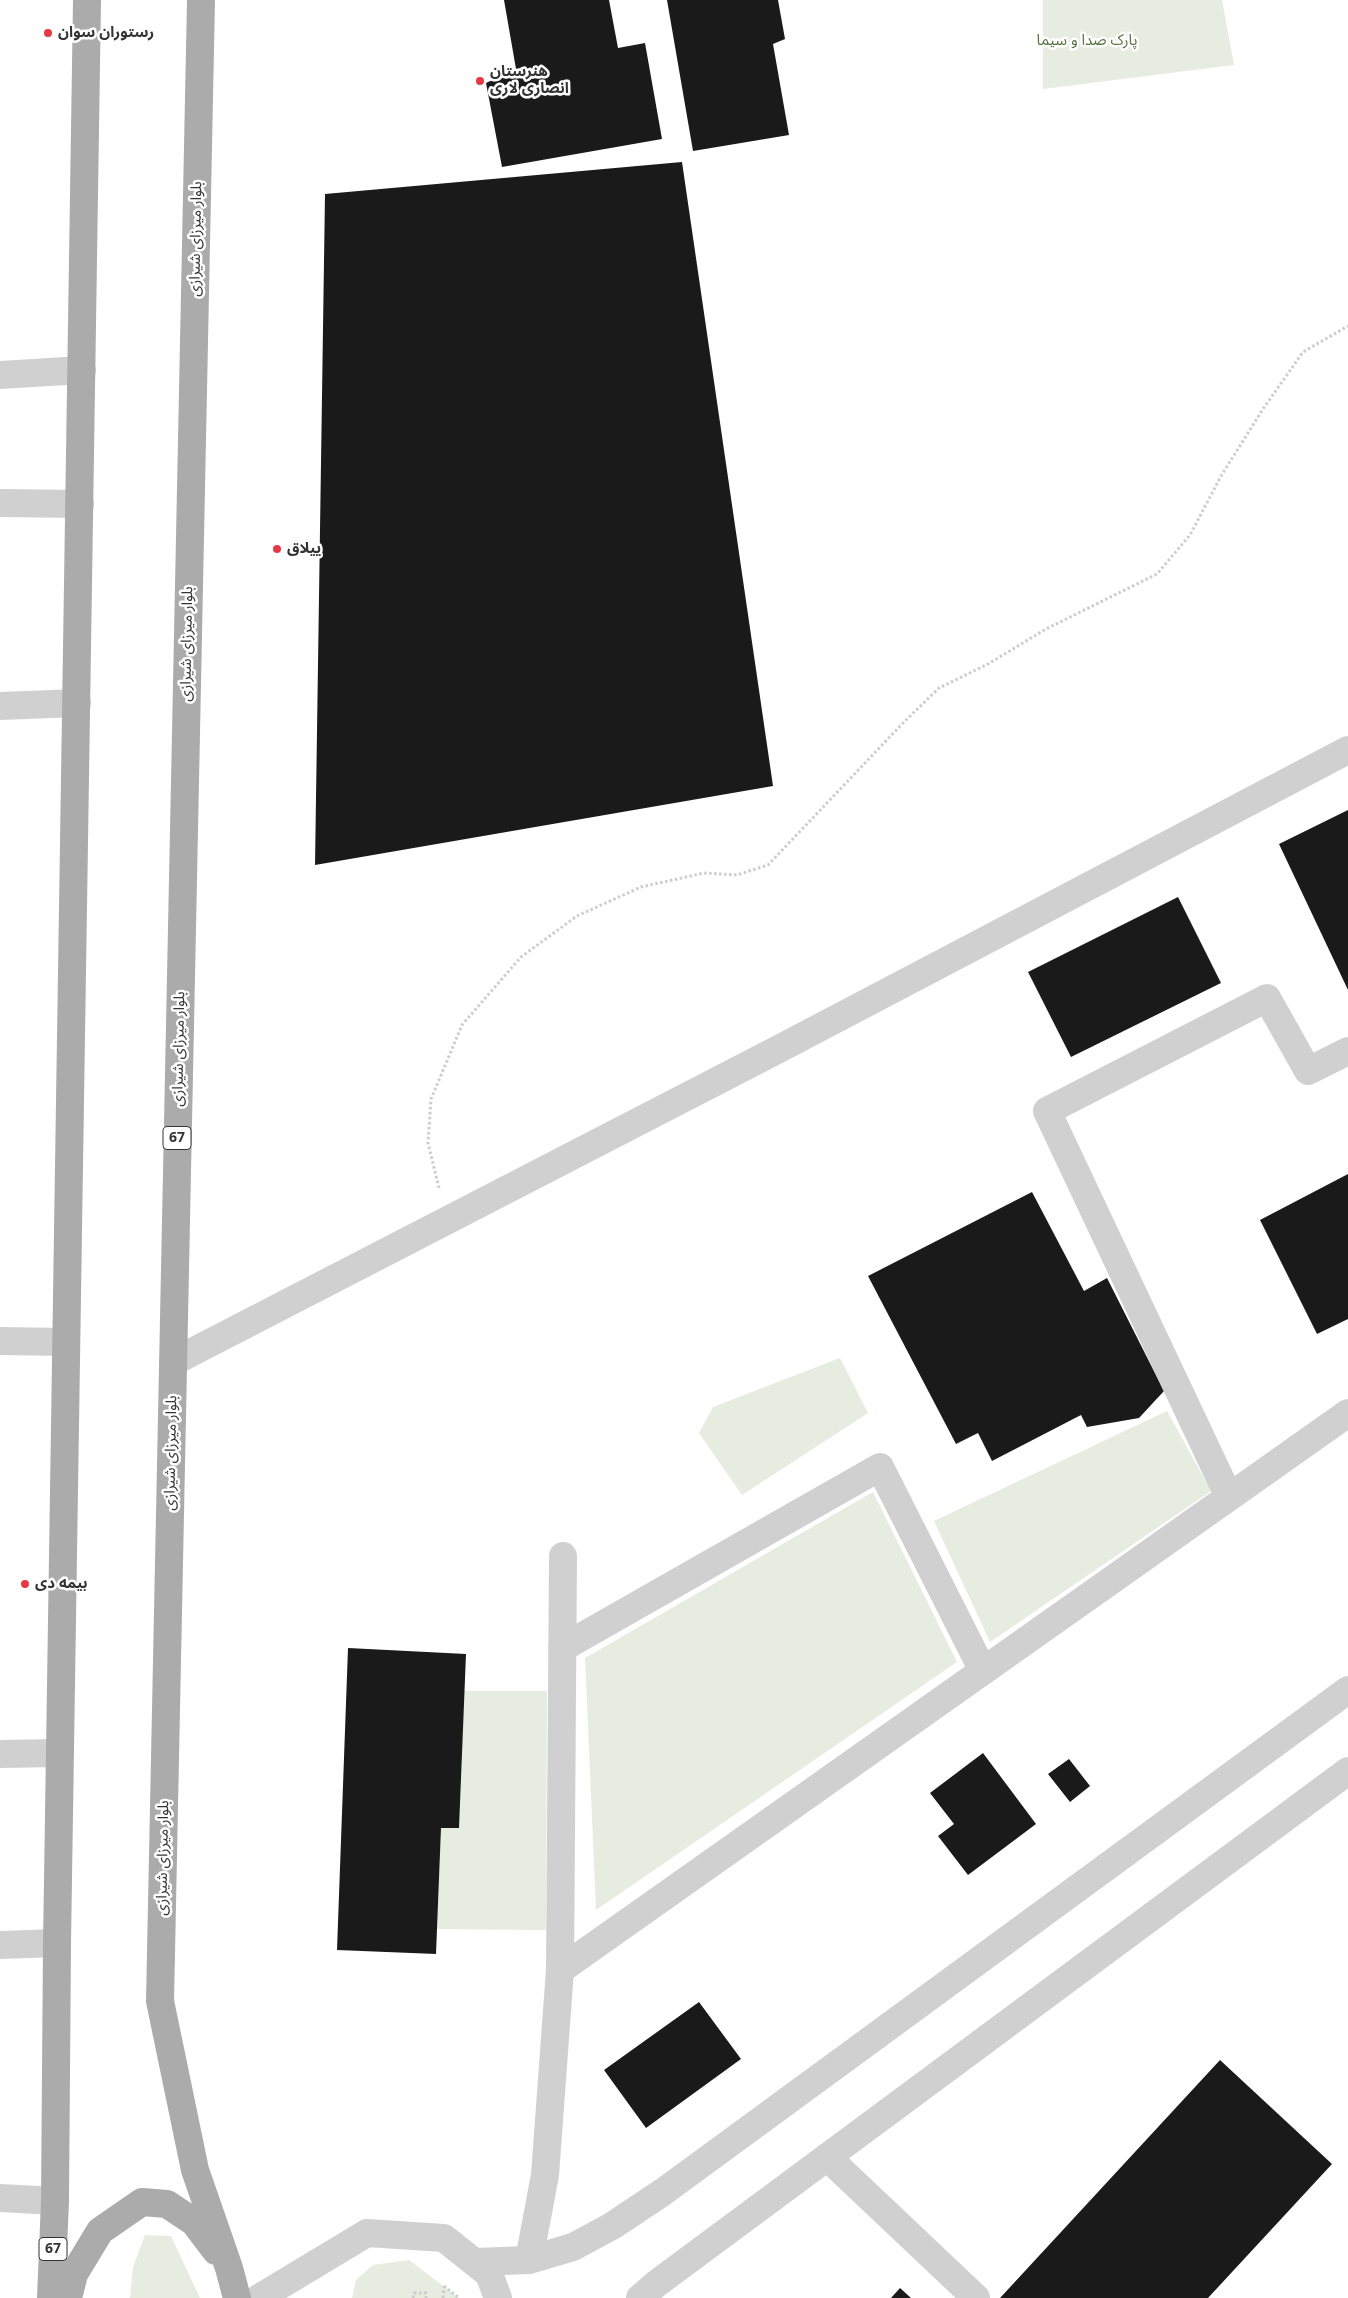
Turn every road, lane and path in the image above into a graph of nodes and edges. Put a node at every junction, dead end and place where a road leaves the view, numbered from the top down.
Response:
1 (87, 0) edge
2 (201, 0) edge
3 (1348, 326) edge
4 (82, 370) junction
5 (0, 374) edge
6 (0, 503) edge
7 (80, 504) junction
8 (77, 703) junction
9 (0, 706) edge
10 (1348, 750) edge
11 (1348, 1052) edge
12 (446, 1220) junction
13 (0, 1341) edge
14 (66, 1342) junction
15 (173, 1362) junction
16 (1348, 1413) edge
17 (1230, 1497) junction
18 (563, 1556) dead end
19 (562, 1648) junction
20 (983, 1671) junction
21 (1348, 1690) edge
22 (60, 1753) junction
23 (0, 1754) edge
24 (1348, 1772) edge
25 (57, 1943) junction
26 (0, 1945) edge
27 (560, 1970) junction
28 (827, 2158) junction
29 (0, 2198) edge
30 (55, 2201) junction
31 (530, 2260) junction
32 (474, 2262) junction
33 (229, 2268) junction
34 (51, 2298) edge
35 (68, 2298) edge
36 (237, 2298) edge
37 (259, 2298) edge
38 (413, 2298) edge
39 (426, 2298) edge
40 (442, 2298) edge
41 (459, 2298) edge
42 (498, 2298) edge
43 (640, 2298) edge
44 (976, 2298) edge

1 - 4 main road, 67
2 - 15 main road, بلوار میرزای شیرازی / 67
3 - 12 path
4 - 5 street
4 - 7 main road, 67
6 - 7 street
7 - 8 main road, 67
8 - 9 street
8 - 14 main road, 67
10 - 12 street
11 - 17 street
12 - 15 street
13 - 14 street
14 - 22 main road, 67
15 - 33 main road, بلوار میرزای شیرازی / 67
16 - 17 street
17 - 20 street
18 - 19 street
19 - 20 street
19 - 27 street
20 - 27 street
21 - 31 street
22 - 23 street
22 - 25 main road, 67
24 - 28 street
25 - 26 street
25 - 30 main road, 67
27 - 31 street
28 - 43 street
28 - 44 street
29 - 30 street
30 - 34 main road, 67
31 - 32 street
32 - 37 street
32 - 42 street
33 - 35 main road
33 - 36 main road, 67
38 - 39 path
40 - 41 path

